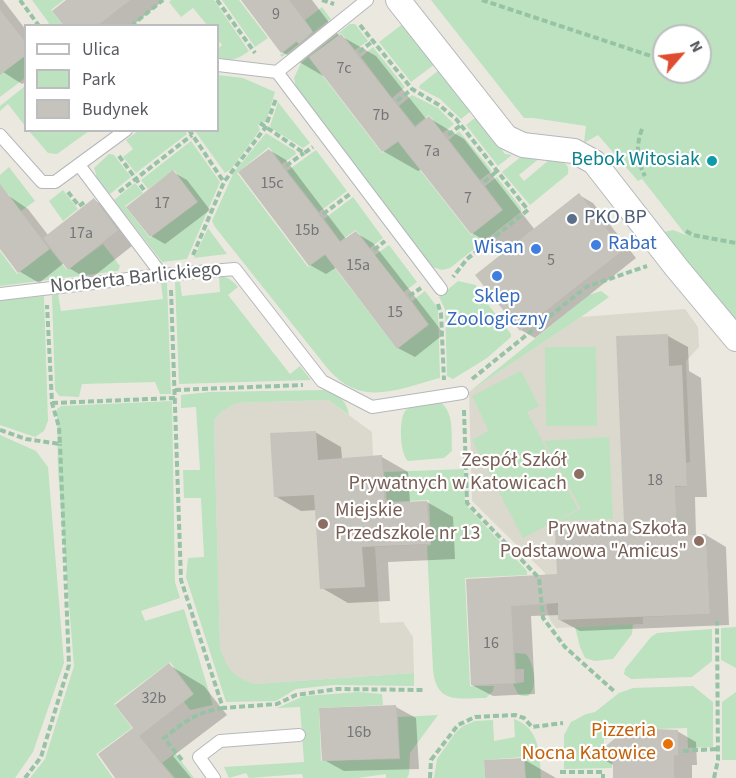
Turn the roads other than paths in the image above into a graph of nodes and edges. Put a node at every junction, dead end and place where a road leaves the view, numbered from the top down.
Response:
1 (367, 0) edge
2 (398, 0) edge
3 (219, 66) edge
4 (272, 72) junction
5 (125, 132) edge
6 (0, 135) edge
7 (79, 165) junction
8 (166, 275) junction
9 (437, 293) road end
10 (0, 294) edge
11 (736, 339) edge
12 (462, 393) road end
13 (299, 735) dead end
14 (214, 778) edge

1 - 4 lane
2 - 11 street
3 - 4 lane
4 - 9 lane
5 - 7 lane
6 - 7 lane
7 - 8 lane
8 - 10 lane, Norberta Barlickiego
8 - 12 lane, Norberta Barlickiego
13 - 14 lane

